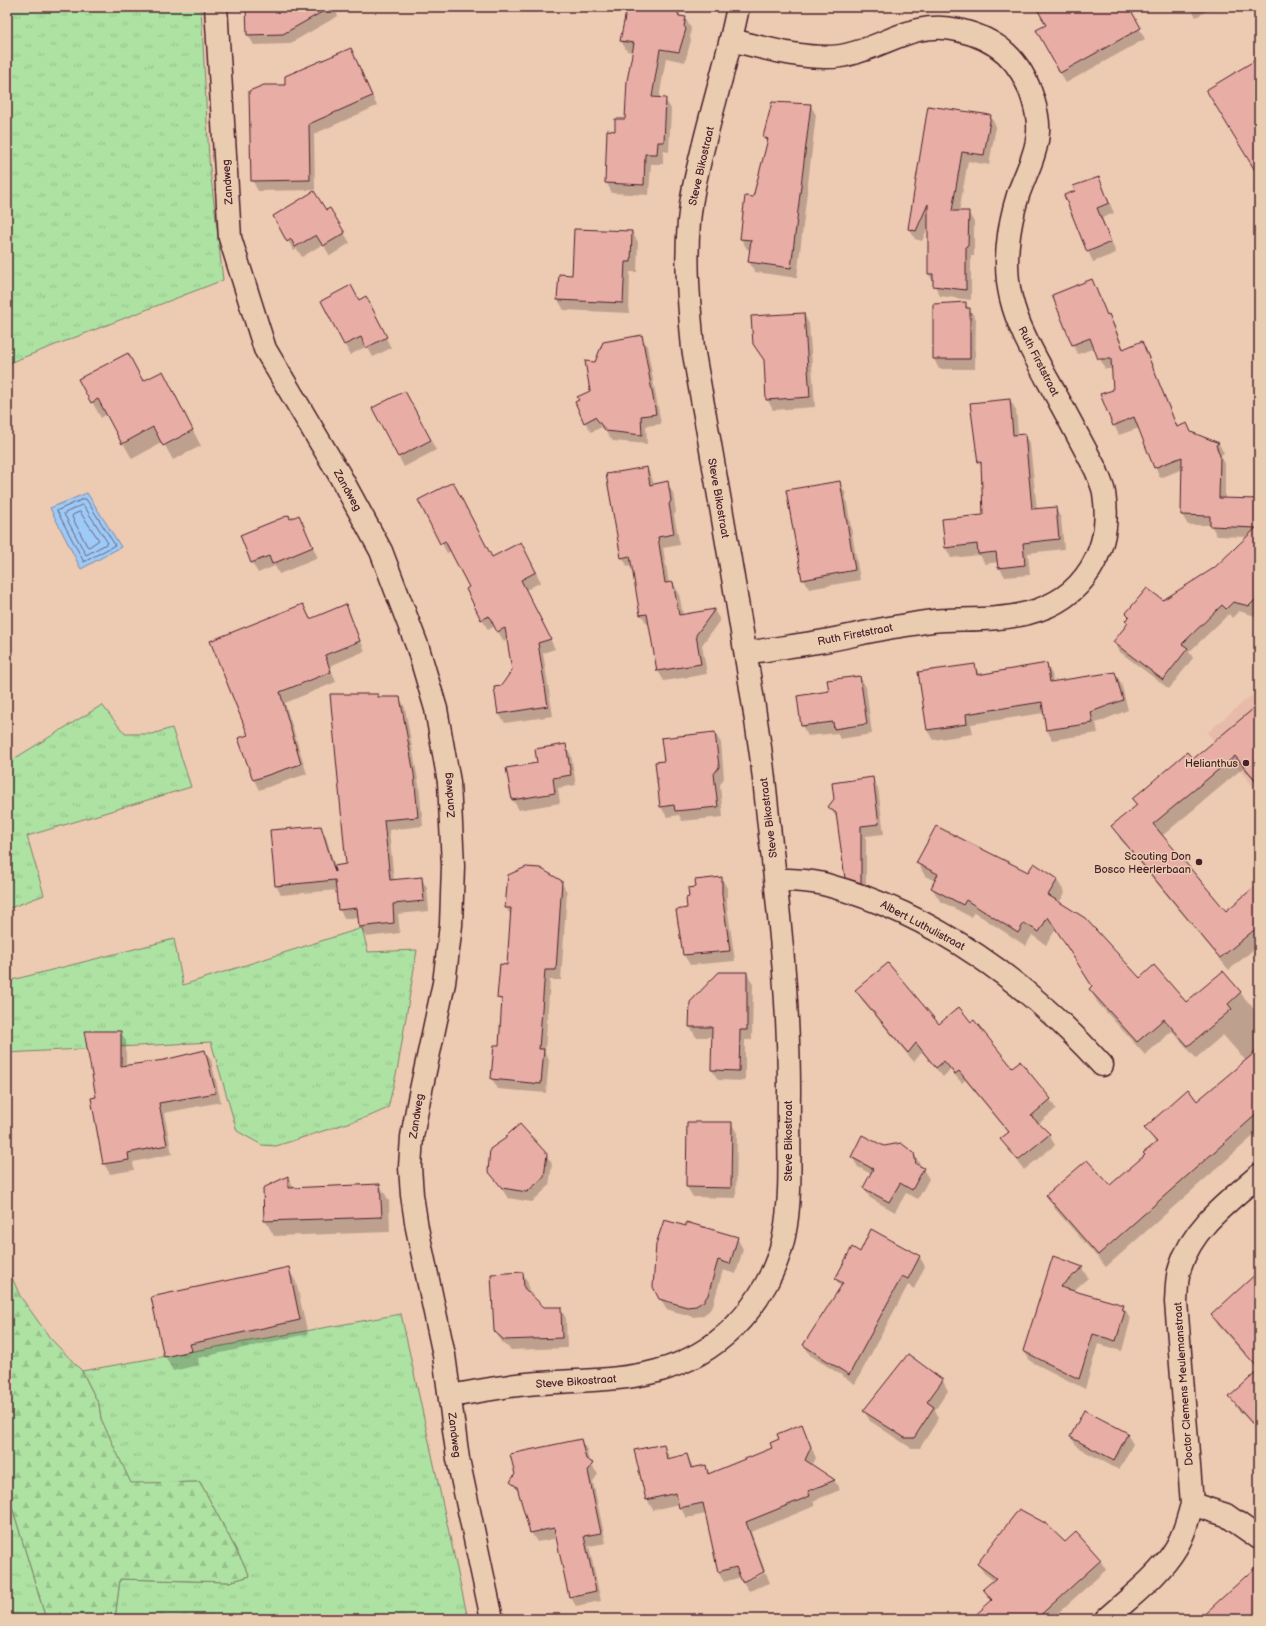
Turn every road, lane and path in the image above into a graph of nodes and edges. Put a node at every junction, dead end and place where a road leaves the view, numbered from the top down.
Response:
1 (216, 7) edge
2 (738, 7) edge
3 (732, 40) junction
4 (746, 653) junction
5 (776, 879) junction
6 (1102, 1065) dead end
7 (1259, 1175) edge
8 (450, 1396) junction
9 (1192, 1504) junction
10 (1259, 1538) edge
11 (492, 1619) edge
12 (1106, 1619) edge

1 - 8 street, Zandweg
2 - 3 street, Steve Bikostraat
3 - 4 street, Steve Bikostraat
3 - 4 street, Ruth Firststraat
4 - 5 street, Steve Bikostraat
5 - 6 street, Albert Luthulistraat
5 - 8 street, Steve Bikostraat
7 - 9 street, Doctor Clemens Meulemanstraat
8 - 11 street, Zandweg
9 - 10 street
9 - 12 street, Doctor Clemens Meulemanstraat

